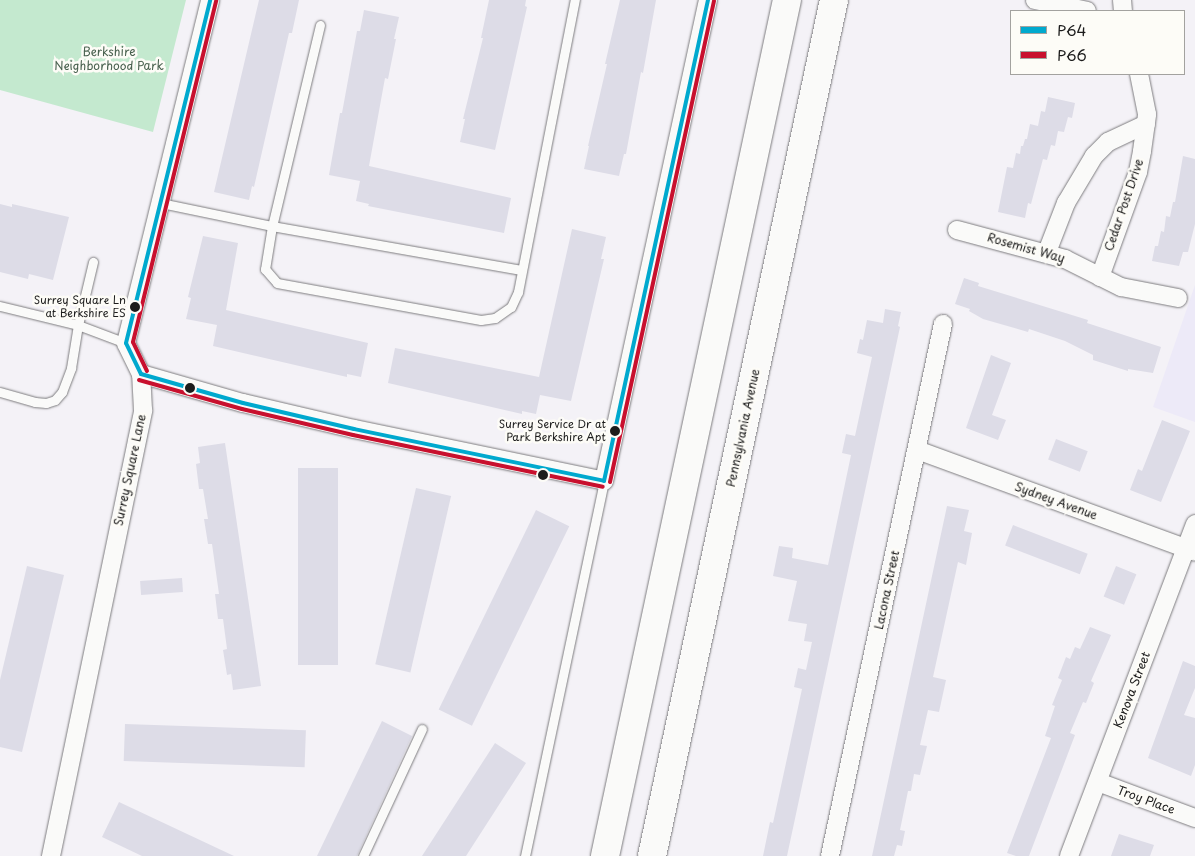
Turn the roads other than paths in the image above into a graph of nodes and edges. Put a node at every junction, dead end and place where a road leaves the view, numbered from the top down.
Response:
1 (210, 0) edge
2 (575, 0) edge
3 (708, 0) edge
4 (787, 0) edge
5 (834, 0) edge
6 (1035, 0) edge
7 (1082, 10) edge
8 (320, 25) dead end
9 (1139, 75) edge
10 (1146, 124) junction
11 (161, 203) junction
12 (272, 226) junction
13 (957, 230) dead end
14 (1047, 252) junction
15 (93, 262) dead end
16 (521, 270) junction
17 (1100, 277) junction
18 (1178, 298) dead end
19 (0, 306) edge
20 (943, 324) dead end
21 (78, 325) junction
22 (126, 344) junction
23 (141, 374) junction
24 (0, 392) edge
25 (917, 450) junction
26 (604, 481) junction
27 (1195, 524) edge
28 (1190, 550) edge
29 (422, 729) dead end
30 (1098, 782) junction
31 (1195, 818) edge
32 (51, 856) edge
33 (363, 856) edge
34 (526, 856) edge
35 (605, 856) edge
36 (652, 856) edge
37 (830, 856) edge
38 (1069, 856) edge

1 - 11 street
2 - 16 lane
3 - 26 street
4 - 35 highway
5 - 36 highway, Pennsylvania Avenue
6 - 7 street
8 - 12 lane
9 - 10 street, Cedar Post Drive
10 - 14 street
10 - 17 street, Cedar Post Drive
11 - 12 lane
11 - 22 street
12 - 16 lane
12 - 16 lane
13 - 14 street, Rosemist Way
14 - 17 street, Rosemist Way
15 - 21 lane
17 - 18 street, Rosemist Way
19 - 21 lane
20 - 25 street, Lacona Street
21 - 22 lane
21 - 24 lane
22 - 23 street, Surrey Square Lane
23 - 26 street
23 - 32 street, Surrey Square Lane
25 - 28 street, Sydney Avenue
25 - 37 street, Lacona Street
26 - 34 lane
27 - 28 street, Kenova Street
28 - 30 street, Kenova Street
29 - 33 lane
30 - 31 street, Troy Place
30 - 38 street, Kenova Street

